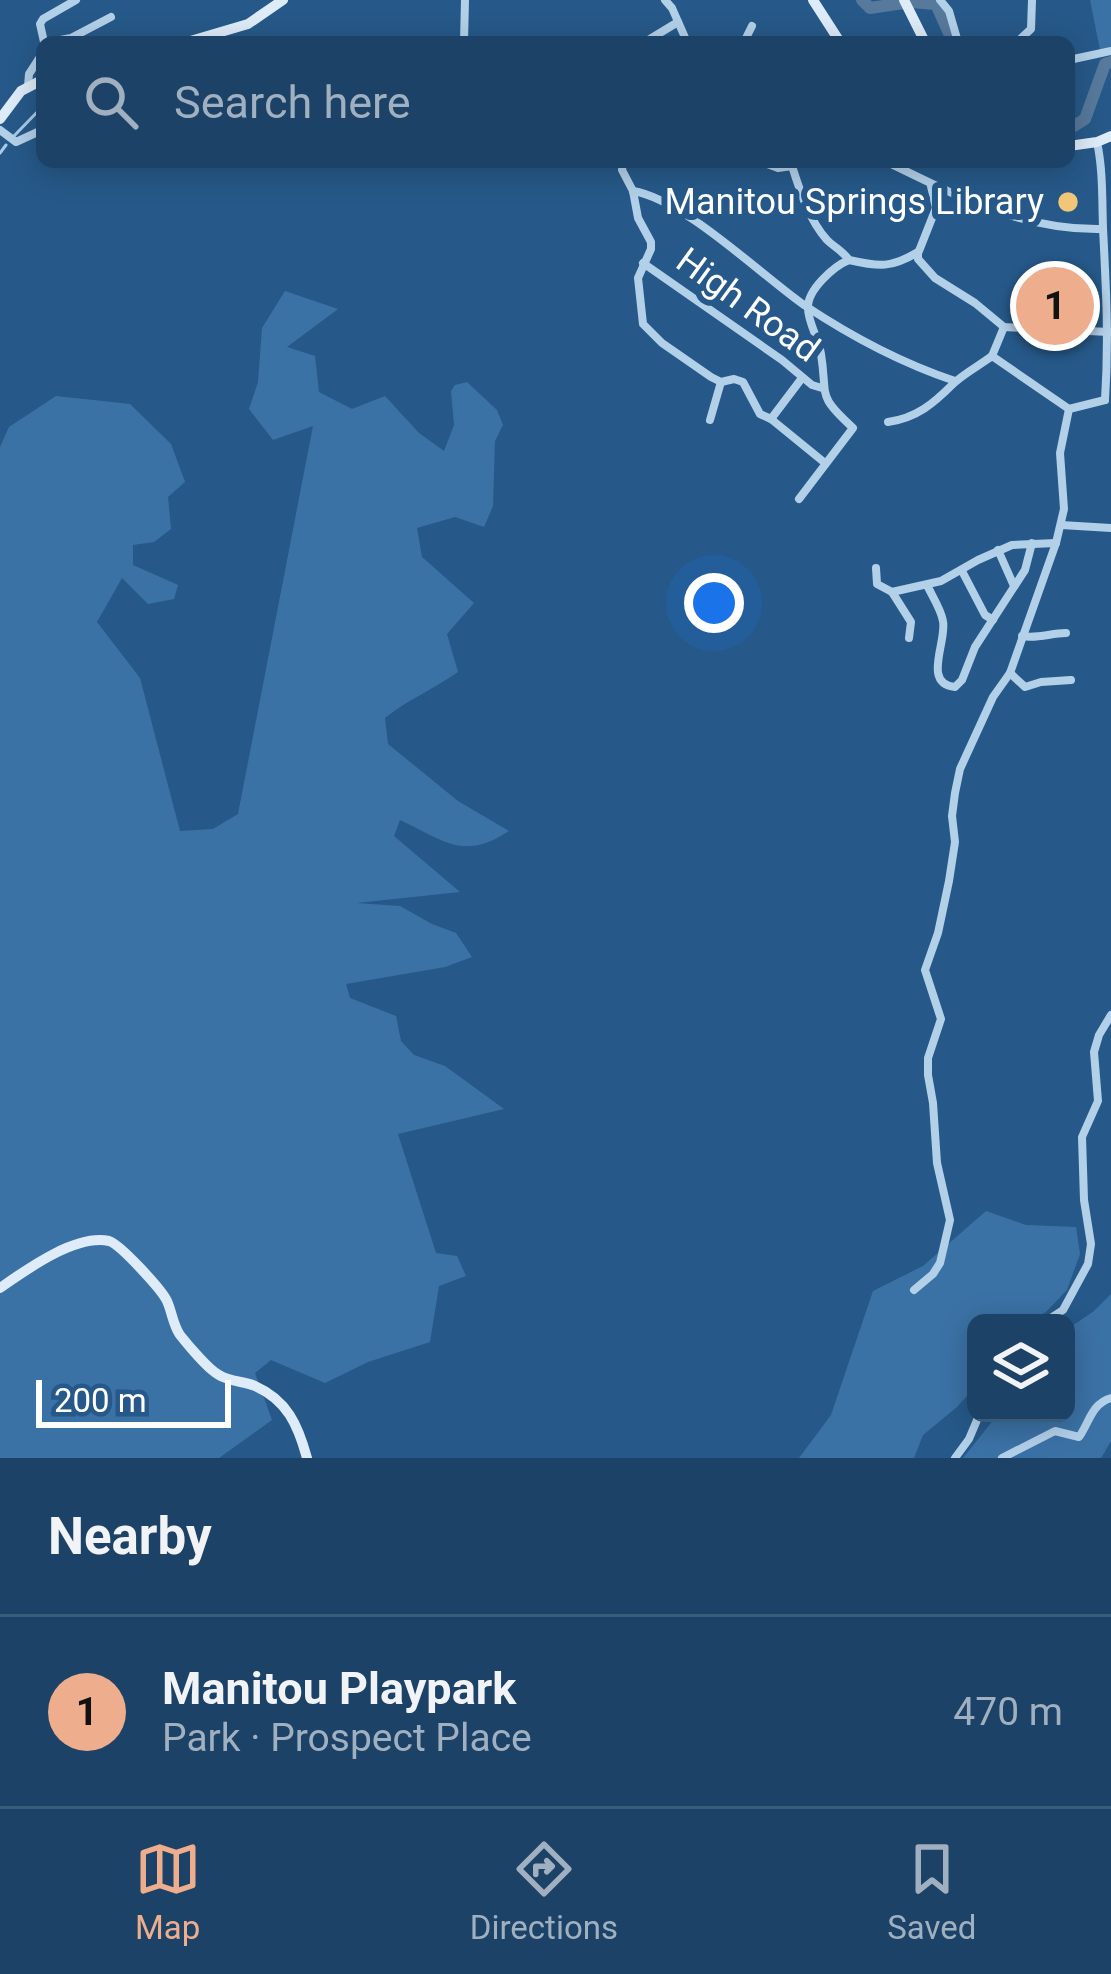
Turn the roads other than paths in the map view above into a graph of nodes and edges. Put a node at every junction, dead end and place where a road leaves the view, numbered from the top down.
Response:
1 (76, 0) edge
2 (283, 0) edge
3 (465, 0) edge
4 (665, 0) edge
5 (813, 0) edge
6 (940, 0) edge
7 (1032, 0) edge
8 (906, 5) edge
9 (111, 16) dead end
10 (678, 22) junction
11 (752, 26) dead end
12 (45, 36) edge
13 (75, 36) edge
14 (208, 36) edge
15 (464, 36) edge
16 (655, 36) edge
17 (684, 36) edge
18 (747, 36) edge
19 (836, 36) edge
20 (922, 36) edge
21 (956, 36) edge
22 (1023, 36) edge
23 (1111, 51) edge
24 (1075, 59) edge
25 (36, 64) edge
26 (36, 83) edge
27 (28, 86) junction
28 (0, 118) edge
29 (1, 131) edge
30 (36, 133) edge
31 (1111, 136) edge
32 (1097, 142) junction
33 (1075, 145) edge
34 (622, 168) edge
35 (795, 168) edge
36 (900, 168) edge
37 (931, 184) junction
38 (1107, 187) edge
39 (632, 191) junction
40 (957, 197) junction
41 (936, 208) junction
42 (1103, 229) junction
43 (918, 252) junction
44 (849, 260) junction
45 (644, 263) junction
46 (808, 307) junction
47 (1004, 327) junction
48 (1109, 332) edge
49 (992, 356) junction
50 (802, 378) junction
51 (956, 381) junction
52 (721, 382) junction
53 (822, 388) junction
54 (1108, 404) edge
55 (1069, 410) junction
56 (771, 419) junction
57 (710, 420) dead end
58 (888, 422) dead end
59 (826, 463) junction
60 (800, 499) dead end
61 (1061, 525) junction
62 (1111, 528) edge
63 (1032, 543) junction
64 (1056, 543) junction
65 (998, 550) junction
66 (876, 568) dead end
67 (962, 571) junction
68 (927, 585) junction
69 (1014, 586) junction
70 (892, 592) junction
71 (993, 620) junction
72 (1066, 633) dead end
73 (1022, 636) junction
74 (909, 638) dead end
75 (1010, 674) junction
76 (1071, 680) dead end
77 (1111, 1016) edge
78 (0, 1288) edge
79 (914, 1290) dead end
80 (1057, 1314) edge
81 (1111, 1398) edge
82 (976, 1422) edge
83 (307, 1458) edge
84 (955, 1458) edge
85 (1002, 1458) edge

1 - 12 street
2 - 14 street
3 - 15 street
4 - 10 street
5 - 19 street
6 - 21 street
7 - 22 street
8 - 20 street
9 - 13 street
10 - 16 street
10 - 17 street
11 - 18 street
23 - 24 street
25 - 27 street
26 - 27 street
27 - 28 street
29 - 30 street
31 - 32 street
32 - 33 street
32 - 38 street
34 - 39 street
35 - 44 street
36 - 37 street
37 - 40 street
37 - 41 street
38 - 42 street
39 - 45 street
39 - 46 street
40 - 41 street
40 - 42 street
41 - 43 street
42 - 48 street
43 - 44 street
43 - 47 street
44 - 46 street
45 - 50 street, High Road
45 - 52 street
46 - 51 street
46 - 53 street
47 - 48 street
47 - 49 street
48 - 54 street
49 - 51 street
49 - 55 street
50 - 53 street, High Road
50 - 56 street
51 - 58 street
52 - 56 street
52 - 57 street
53 - 59 street
54 - 55 street
55 - 61 street
56 - 59 street
59 - 60 street
61 - 62 street
61 - 64 street
63 - 64 street
63 - 65 street
63 - 69 street
64 - 73 street
65 - 67 street
65 - 69 street
66 - 70 street
67 - 68 street
67 - 71 street
68 - 70 street
68 - 71 street
69 - 71 street
70 - 74 street
72 - 73 street
73 - 75 street
75 - 76 street
75 - 79 street
77 - 80 street
78 - 83 street
81 - 85 street
82 - 84 street

